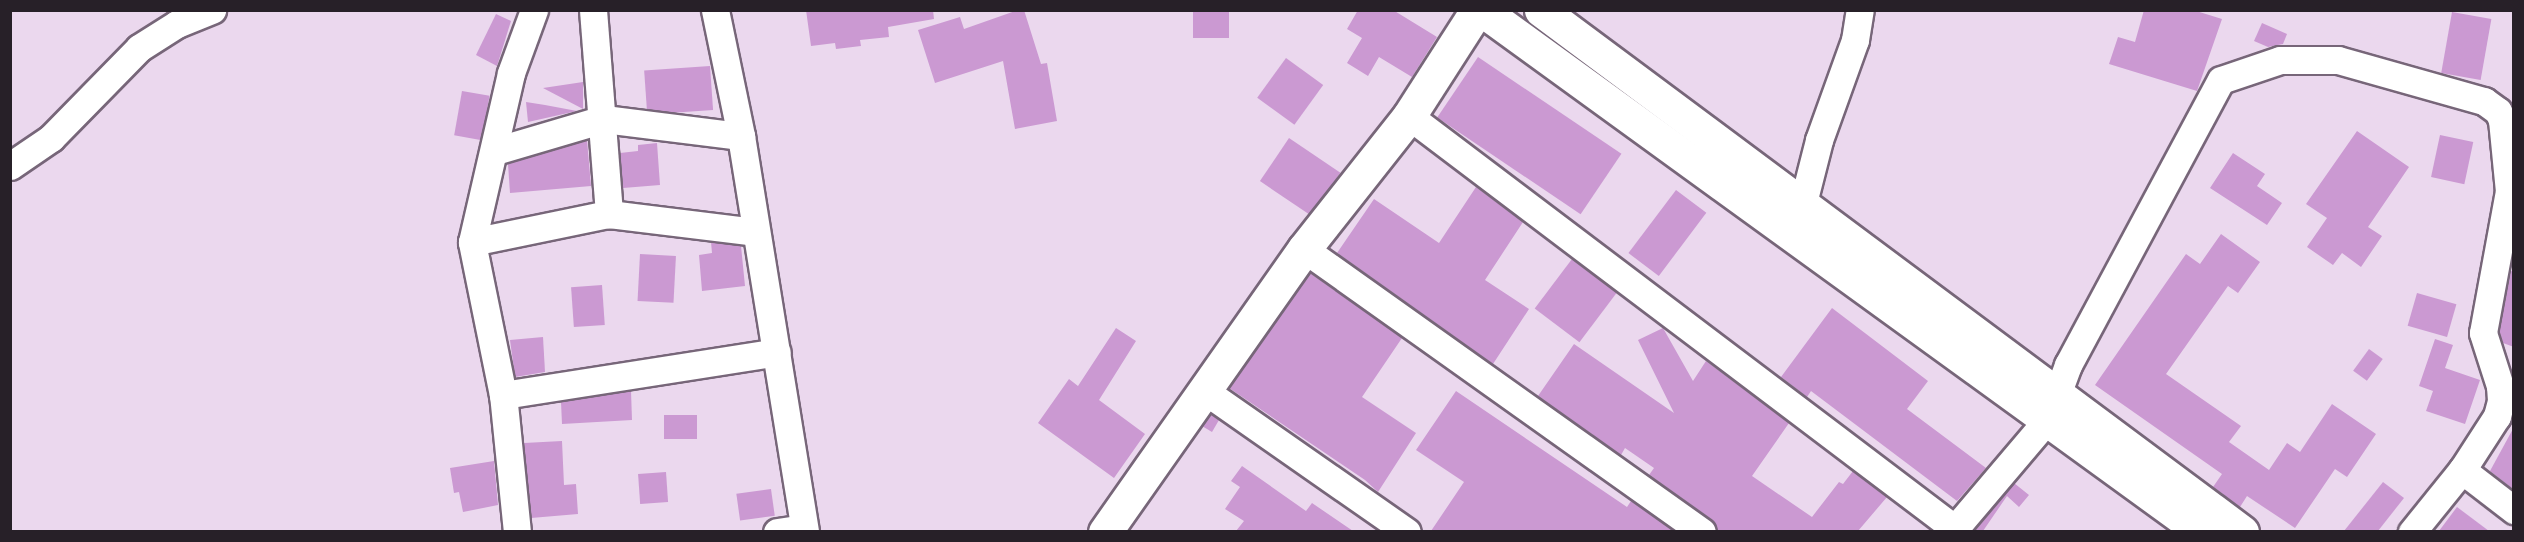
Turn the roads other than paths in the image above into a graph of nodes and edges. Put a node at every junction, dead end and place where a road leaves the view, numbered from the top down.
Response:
1 (212, 10) edge
2 (534, 10) edge
3 (593, 10) edge
4 (716, 10) edge
5 (1478, 10) edge
6 (1482, 10) edge
7 (1541, 10) edge
8 (1860, 10) edge
9 (1409, 116) junction
10 (604, 119) junction
11 (741, 136) junction
12 (495, 151) junction
13 (10, 166) edge
14 (609, 214) junction
15 (1796, 217) junction
16 (755, 232) junction
17 (472, 242) junction
18 (1304, 249) junction
19 (777, 352) junction
20 (1205, 391) junction
21 (503, 395) junction
22 (2054, 406) junction
23 (2462, 470) junction
24 (2514, 510) edge
25 (804, 530) edge
26 (1953, 530) edge
27 (518, 531) edge
28 (777, 531) edge
29 (1105, 531) edge
30 (1407, 531) edge
31 (1702, 531) edge
32 (2202, 531) edge
33 (2242, 531) edge
34 (2412, 531) edge

1 - 13 street
2 - 12 street
3 - 10 street
4 - 11 street
5 - 9 main road
6 - 15 main road
7 - 15 main road
8 - 15 street
9 - 18 main road
9 - 26 street
10 - 11 street
10 - 12 street
10 - 14 street
11 - 16 street
12 - 17 street
14 - 16 street
14 - 17 street
15 - 22 main road
16 - 19 street
17 - 21 street
18 - 20 main road
18 - 31 street
19 - 21 street
19 - 25 street
20 - 29 main road
20 - 30 street
21 - 27 street
22 - 23 street
22 - 26 street
22 - 32 main road
22 - 33 main road
23 - 24 street
23 - 34 street
25 - 28 street

